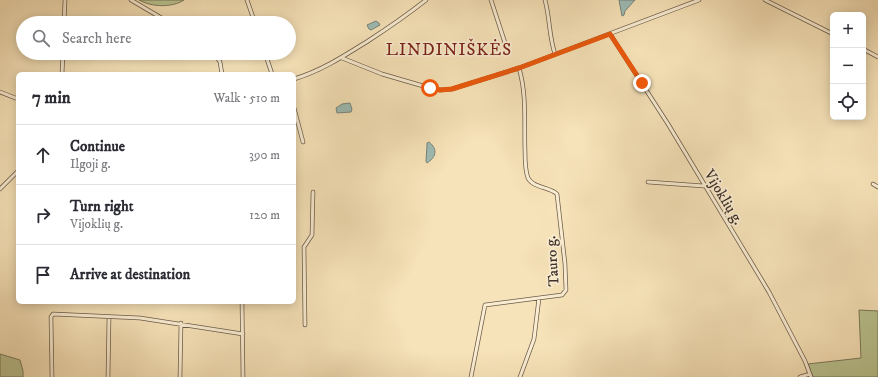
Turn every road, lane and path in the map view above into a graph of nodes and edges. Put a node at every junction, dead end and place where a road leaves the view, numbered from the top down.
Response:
1 (65, 0) edge
2 (131, 0) edge
3 (247, 0) edge
4 (426, 0) edge
5 (491, 0) edge
6 (545, 0) edge
7 (699, 0) edge
8 (765, 0) edge
9 (64, 16) edge
10 (158, 16) edge
11 (253, 16) edge
12 (830, 32) edge
13 (610, 34) junction
14 (507, 49) dead end
15 (866, 51) edge
16 (555, 54) junction
17 (878, 57) edge
18 (342, 58) junction
19 (63, 60) edge
20 (219, 60) edge
21 (267, 60) edge
22 (519, 68) junction
23 (62, 72) edge
24 (222, 72) edge
25 (271, 72) edge
26 (296, 79) edge
27 (0, 92) edge
28 (16, 98) edge
29 (296, 116) edge
30 (303, 142) dead end
31 (16, 173) edge
32 (648, 182) dead end
33 (873, 184) dead end
34 (704, 186) junction
35 (878, 187) edge
36 (0, 188) edge
37 (313, 192) dead end
38 (538, 298) junction
39 (242, 304) edge
40 (109, 317) junction
41 (181, 323) junction
42 (305, 325) dead end
43 (243, 334) junction
44 (811, 375) edge
45 (52, 377) edge
46 (108, 377) edge
47 (180, 377) edge
48 (243, 377) edge
49 (472, 377) edge
50 (520, 377) edge
51 (800, 377) edge

1 - 9 street
2 - 10 street
3 - 11 street
4 - 18 street
5 - 14 street
6 - 16 street
7 - 13 street
8 - 12 street
13 - 16 street
13 - 34 street, Vijoklių g.
15 - 17 street
16 - 22 street
18 - 22 street
18 - 26 street
19 - 23 street
20 - 24 street
21 - 25 street
22 - 38 street, Tauro g.
27 - 28 street
29 - 30 street
31 - 36 street
32 - 34 street
33 - 35 street
34 - 44 street, Vijoklių g.
37 - 42 street
38 - 49 street, Tauro g.
38 - 50 street
39 - 43 street
40 - 41 street
40 - 45 street
40 - 46 street
41 - 43 street
41 - 47 street
43 - 48 street
44 - 51 street

